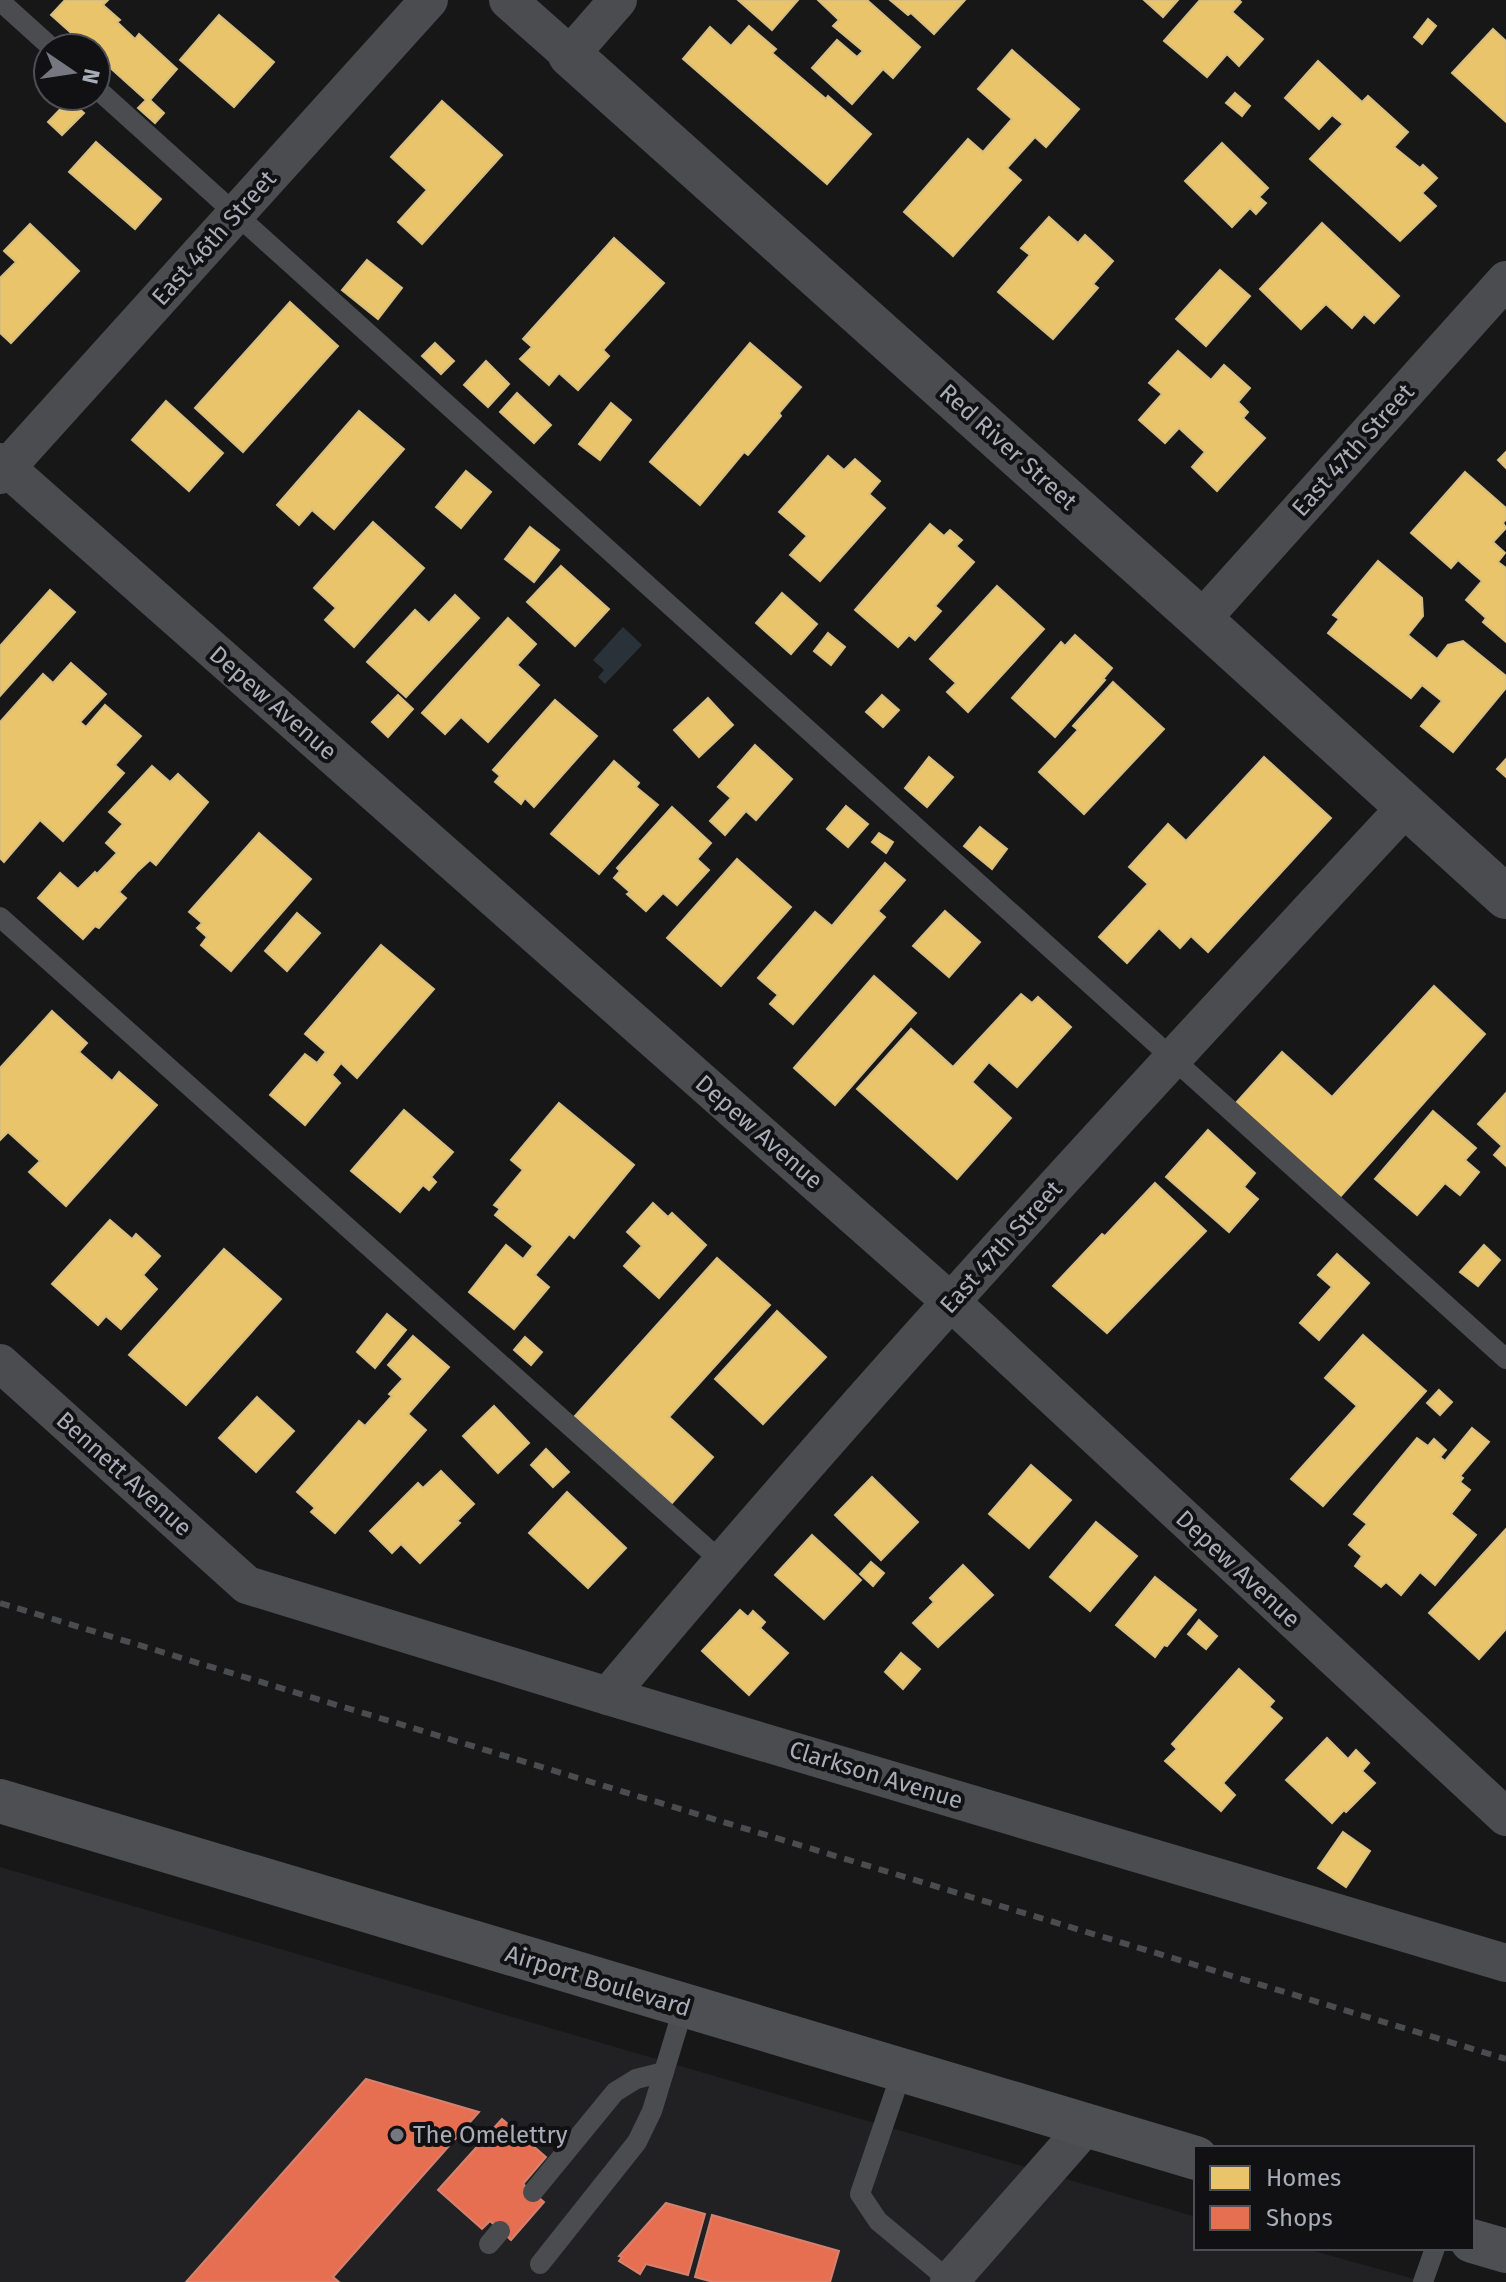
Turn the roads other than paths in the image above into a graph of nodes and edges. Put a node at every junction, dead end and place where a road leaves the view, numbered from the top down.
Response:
1 (429, 0) edge
2 (508, 0) edge
3 (618, 0) edge
4 (0, 1) edge
5 (34, 32) edge
6 (570, 55) junction
7 (112, 102) edge
8 (236, 214) junction
9 (1506, 280) edge
10 (2, 468) edge
11 (1201, 620) junction
12 (1406, 807) junction
13 (1506, 897) edge
14 (0, 917) edge
15 (1173, 1058) junction
16 (951, 1302) junction
17 (1506, 1359) edge
18 (0, 1363) edge
19 (721, 1561) junction
20 (247, 1585) joint
21 (608, 1696) junction
22 (0, 1801) edge
23 (1506, 1817) edge
24 (1506, 1963) edge
25 (684, 2006) junction
26 (902, 2071) junction
27 (664, 2072) junction
28 (1087, 2125) junction
29 (1194, 2157) edge
30 (533, 2192) dead end
31 (1474, 2242) edge
32 (1434, 2250) edge
33 (1506, 2251) edge
34 (540, 2264) dead end
35 (950, 2282) edge
36 (1423, 2282) edge

1 - 8 street, East 46th Street
2 - 6 street, Red River Street
3 - 6 street
4 - 5 lane
6 - 11 street, Red River Street
7 - 8 lane
8 - 10 street, East 46th Street
8 - 15 lane
9 - 11 street, East 47th Street
10 - 16 street, Depew Avenue
11 - 12 street, Red River Street
12 - 13 street, Red River Street
12 - 15 street, East 47th Street
14 - 19 lane
15 - 16 street, East 47th Street
15 - 17 lane
16 - 19 street, East 47th Street
16 - 23 street, Depew Avenue
18 - 20 street, Bennett Avenue
19 - 21 street, East 47th Street
20 - 21 street, Clarkson Avenue
21 - 24 street, Clarkson Avenue
22 - 25 main road, Airport Boulevard
25 - 26 main road, Airport Boulevard
25 - 27 lane
26 - 28 main road, Airport Boulevard
26 - 35 lane
27 - 30 lane
27 - 34 lane
28 - 29 main road, Airport Boulevard
28 - 35 street
31 - 33 main road
32 - 36 lane

